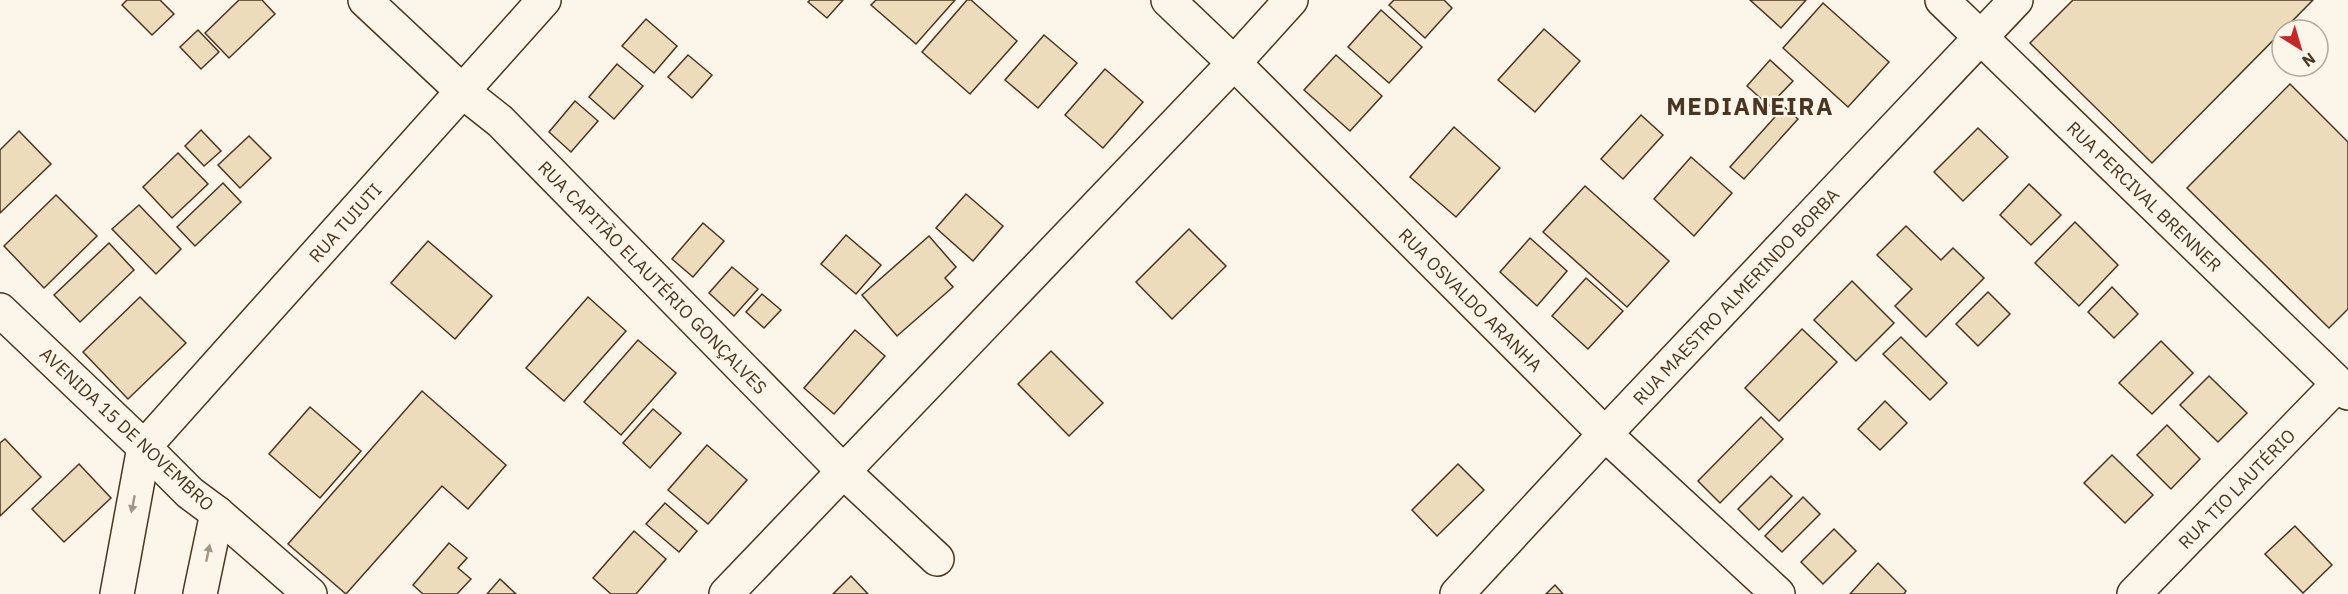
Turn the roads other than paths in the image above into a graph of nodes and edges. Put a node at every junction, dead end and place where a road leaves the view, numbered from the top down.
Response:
1 (365, 0) edge
2 (544, 0) edge
3 (1168, 0) edge
4 (1291, 0) edge
5 (1942, 0) edge
6 (2016, 0) edge
7 (1981, 38) junction
8 (1234, 63) junction
9 (462, 91) junction
10 (0, 310) edge
11 (2343, 388) edge
12 (1605, 434) junction
13 (144, 447) junction
14 (844, 472) junction
15 (217, 513) junction
16 (937, 559) dead end
17 (117, 594) edge
18 (200, 594) edge
19 (310, 594) edge
20 (726, 594) edge
21 (1457, 594) edge
22 (1778, 594) edge
23 (2134, 594) edge

1 - 9 street, RUA CAPITÃO ELAUTÉRIO GONÇALVES
2 - 9 street, RUA TUIUTI
3 - 8 street, RUA OSVALDO ARANHA
4 - 8 street
5 - 7 street, RUA PERCIVAL BRENNER
6 - 7 street, RUA MAESTRO ALMERINDO BORBA
7 - 11 street, RUA PERCIVAL BRENNER
7 - 12 street, RUA MAESTRO ALMERINDO BORBA
8 - 12 street, RUA OSVALDO ARANHA
8 - 14 street
9 - 13 street, RUA TUIUTI
9 - 14 street, RUA CAPITÃO ELAUTÉRIO GONÇALVES
10 - 13 street, AVENIDA 15 DE NOVEMBRO
11 - 23 street, RUA TIO LAUTÉRIO
12 - 21 street, RUA MAESTRO ALMERINDO BORBA
12 - 22 street, RUA OSVALDO ARANHA
13 - 15 street, AVENIDA 15 DE NOVEMBRO
13 -> 17 street
14 - 16 street, RUA CAPITÃO ELAUTÉRIO GONÇALVES
14 - 20 street
18 -> 15 street
15 - 19 street, AVENIDA 15 DE NOVEMBRO

